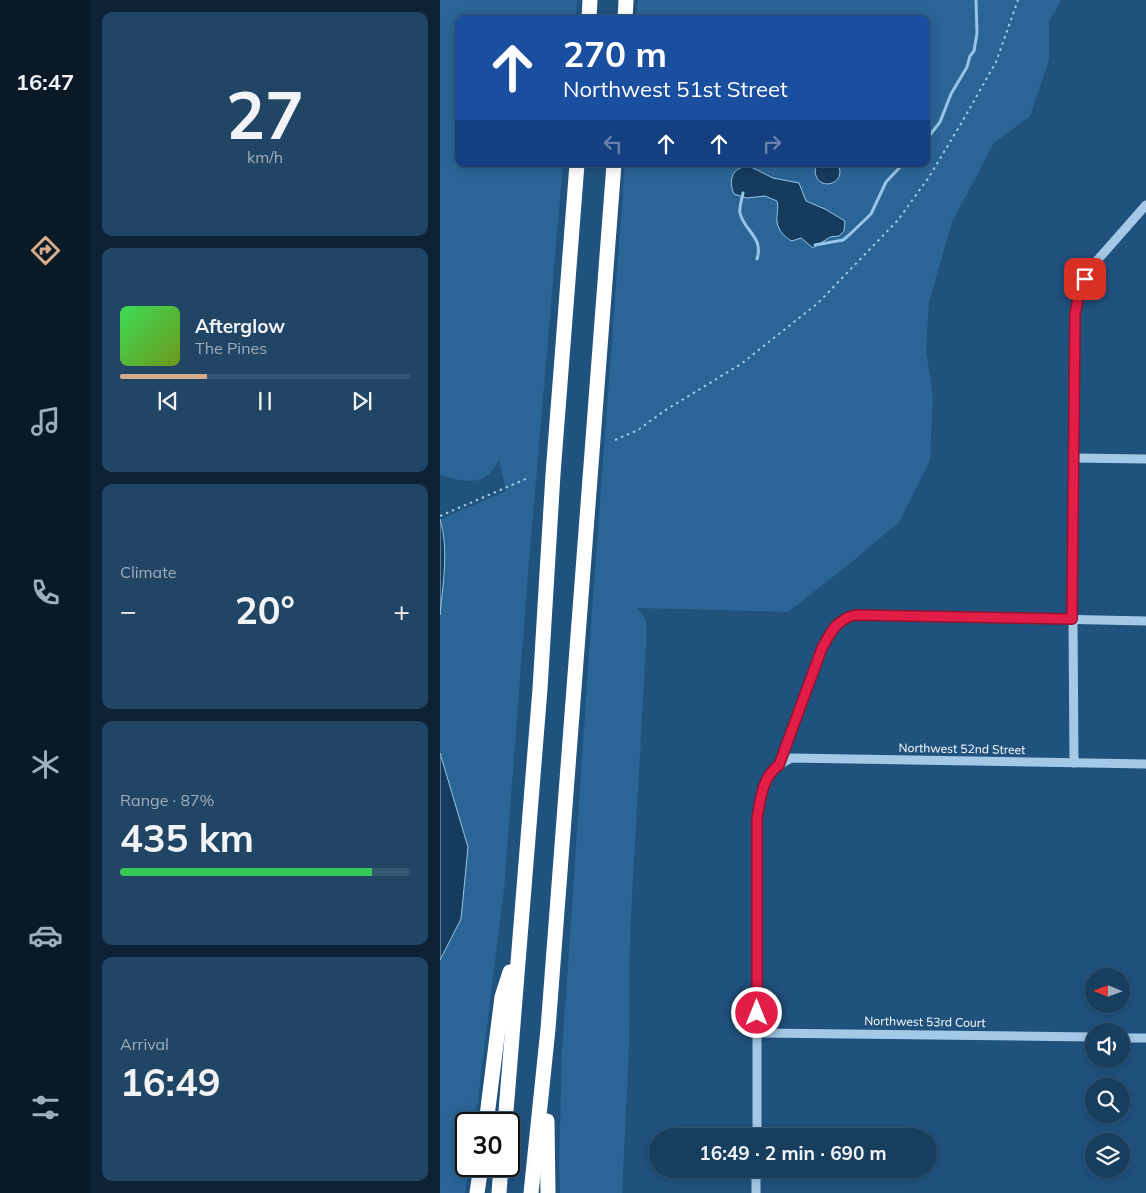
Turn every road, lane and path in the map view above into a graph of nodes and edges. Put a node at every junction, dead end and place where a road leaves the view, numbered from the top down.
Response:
1 (590, 0) edge
2 (626, 0) edge
3 (1018, 0) edge
4 (589, 15) edge
5 (625, 15) edge
6 (577, 167) edge
7 (614, 167) edge
8 (1146, 205) edge
9 (615, 440) dead end
10 (1075, 458) junction
11 (1146, 459) edge
12 (528, 478) dead end
13 (440, 516) edge
14 (1072, 619) junction
15 (1146, 621) edge
16 (1074, 763) junction
17 (1146, 764) edge
18 (779, 765) junction
19 (518, 949) junction
20 (548, 1030) junction
21 (757, 1033) junction
22 (1085, 1037) edge
23 (1130, 1038) edge
24 (1146, 1038) edge
25 (488, 1112) edge
26 (506, 1112) edge
27 (757, 1128) edge
28 (479, 1177) edge
29 (500, 1177) edge
30 (756, 1178) edge
31 (477, 1193) edge
32 (499, 1193) edge
33 (531, 1193) edge
34 (548, 1193) edge
35 (756, 1193) edge

1 - 4 highway
2 - 5 highway
3 - 9 path
6 - 19 highway
7 - 20 highway
8 - 10 street
10 - 11 street
10 - 14 street
12 - 13 path
14 - 15 street
14 - 16 street
14 - 18 street
16 - 17 street, Northwest 52nd Street
16 - 18 street, Northwest 52nd Street
18 - 21 street
19 - 25 highway
19 - 26 highway
20 - 33 highway
20 - 34 highway
21 - 22 street, Northwest 53rd Court
21 - 27 street
23 - 24 street
28 - 31 highway
29 - 32 highway
30 - 35 street

